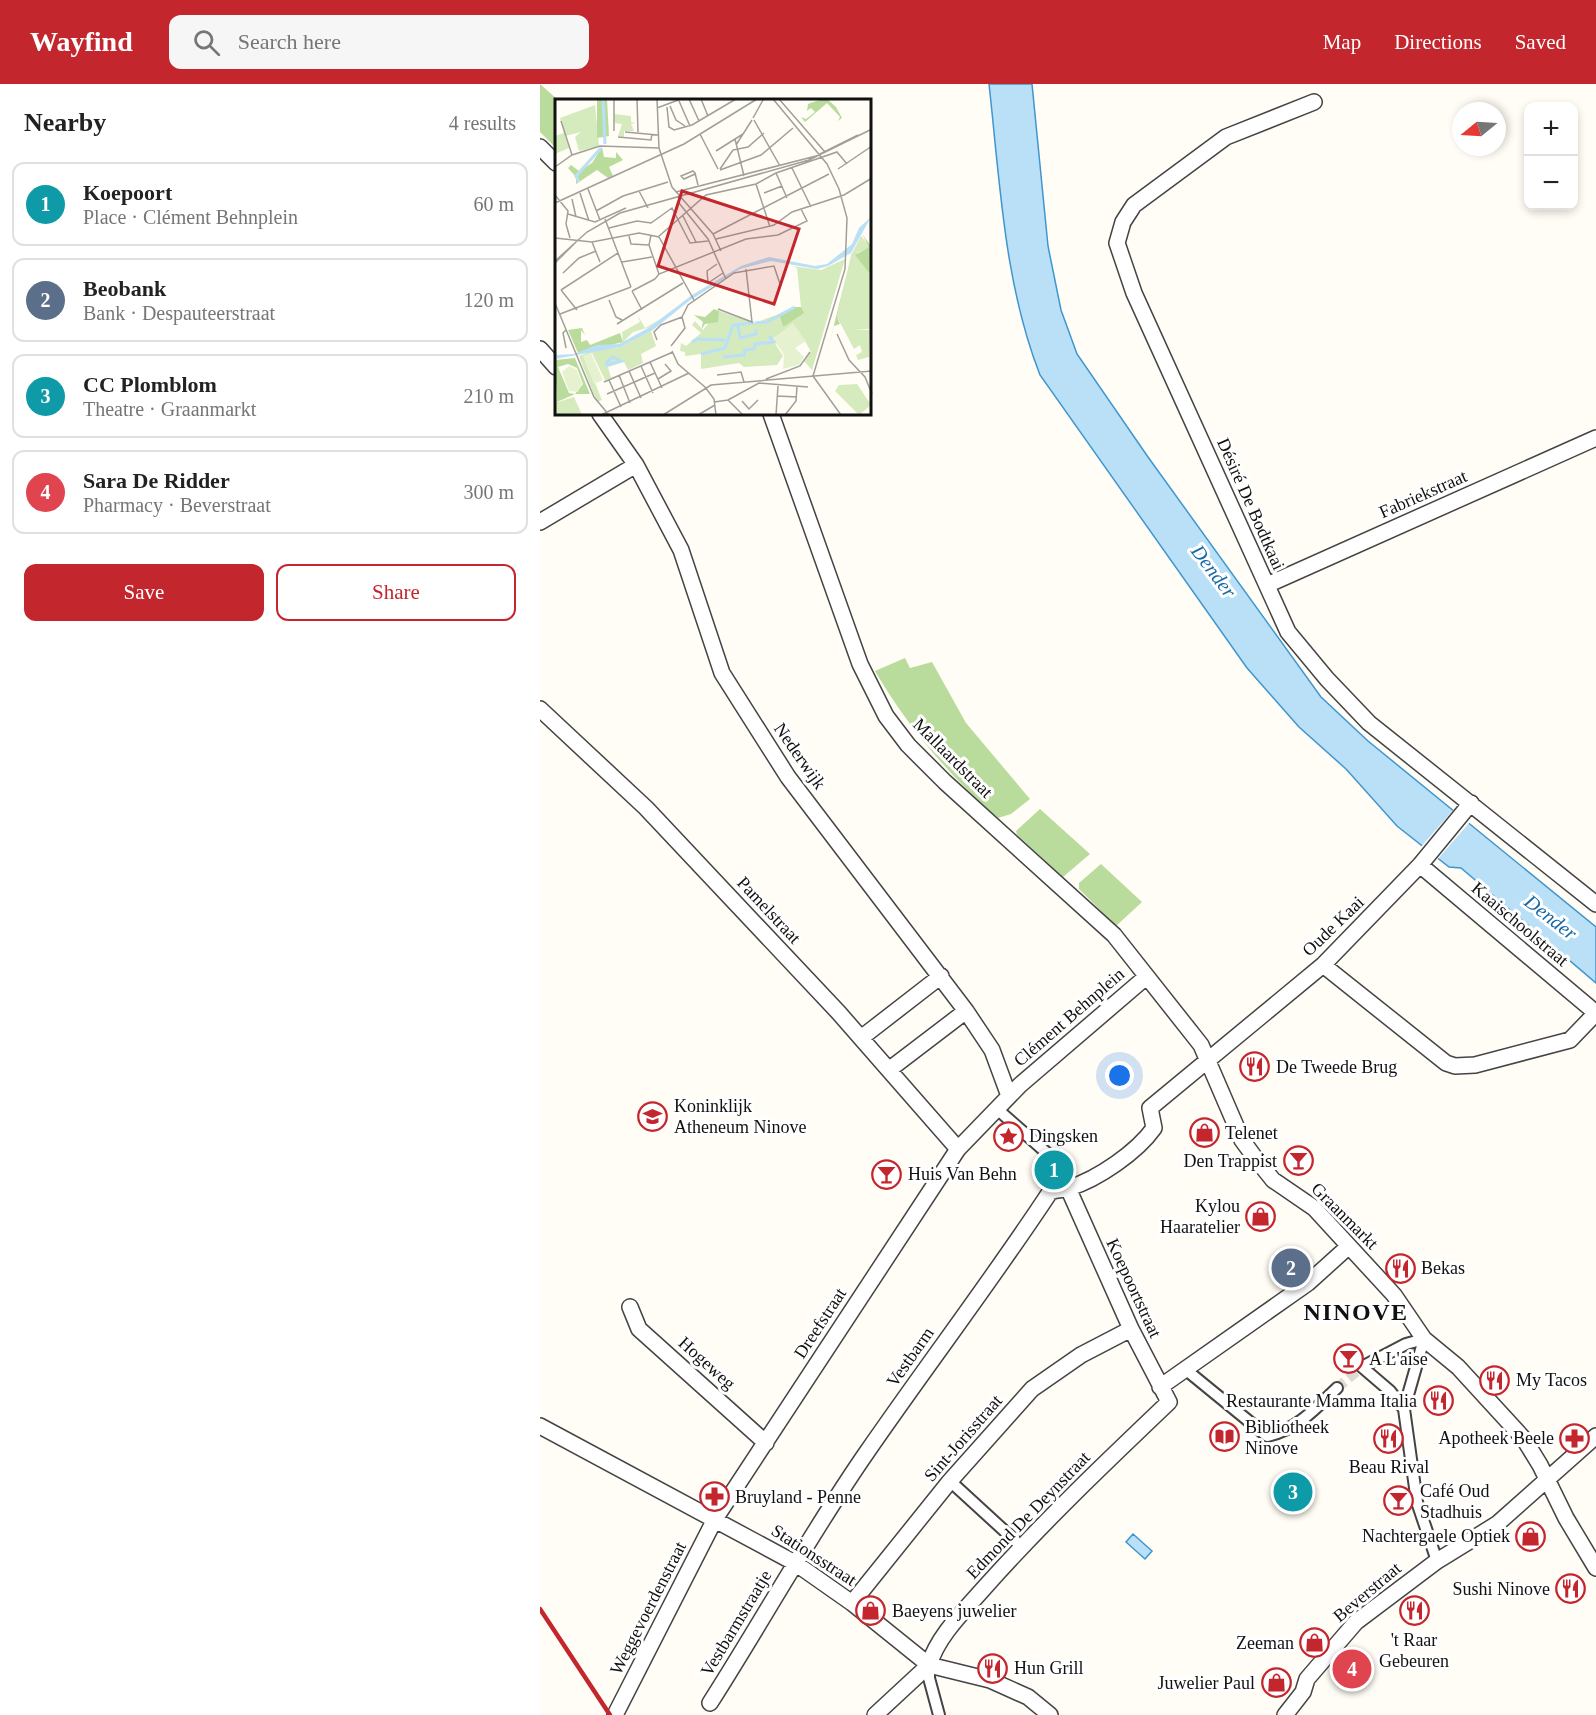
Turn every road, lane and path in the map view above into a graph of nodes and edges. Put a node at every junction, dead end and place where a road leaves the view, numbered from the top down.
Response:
1 (1314, 102) dead end
2 (540, 147) edge
3 (555, 162) edge
4 (540, 349) edge
5 (555, 366) edge
6 (601, 416) edge
7 (772, 416) edge
8 (1596, 438) edge
9 (636, 465) junction
10 (540, 522) edge
11 (1267, 585) junction
12 (540, 709) edge
13 (1468, 806) junction
14 (1420, 865) junction
15 (1596, 904) edge
16 (1323, 965) junction
17 (941, 976) junction
18 (1146, 977) junction
19 (966, 1011) junction
20 (861, 1038) junction
21 (1206, 1059) junction
22 (890, 1069) junction
23 (1010, 1096) junction
24 (997, 1109) junction
25 (958, 1149) junction
26 (1053, 1164) dead end
27 (1064, 1182) junction
28 (1348, 1246) junction
29 (630, 1307) dead end
30 (1131, 1329) junction
31 (1424, 1339) junction
32 (1185, 1369) junction
33 (1160, 1387) junction
34 (1337, 1388) tunnel mouth
35 (1169, 1402) joint
36 (1404, 1409) junction
37 (540, 1425) edge
38 (1596, 1436) edge
39 (765, 1443) junction
40 (1548, 1480) junction
41 (950, 1481) junction
42 (715, 1519) junction
43 (1021, 1546) junction
44 (1437, 1561) junction
45 (795, 1563) junction
46 (1596, 1568) edge
47 (852, 1603) junction
48 (929, 1665) junction
49 (710, 1703) dead end
50 (615, 1715) edge
51 (875, 1715) edge
52 (939, 1715) edge
53 (1050, 1715) edge
54 (1285, 1715) edge

1 - 11 street, Désiré De Bodtkaai
2 - 3 street
4 - 5 street
6 - 9 street, Nederwijk
7 - 18 street, Mallaardstraat
8 - 11 street, Fabriekstraat
9 - 10 street
9 - 17 street, Nederwijk
11 - 13 street, Désiré De Bodtkaai
12 - 20 street, Pamelstraat
13 - 14 street, Oude Kaai
13 - 15 street, Désiré De Bodtkaai
14 - 16 street, Oude Kaai
14 - 16 street, Kaaischoolstraat
16 - 21 street, Oude Kaai
17 - 19 street, Nederwijk
17 - 20 street
18 - 21 street, Clément Behnplein
18 - 23 street, Clément Behnplein
19 - 22 street
19 - 23 street, Nederwijk
20 - 22 street, Pamelstraat
21 - 27 street, Oude Kaai
21 - 28 street, Graanmarkt
22 - 25 street, Pamelstraat
23 - 24 street, Clément Behnplein
24 - 25 street, Clément Behnplein
24 - 26 street
25 - 39 street, Dreefstraat
27 - 30 street, Koepoortstraat
27 - 45 street, Vestbarm
28 - 31 street, Graanmarkt
28 - 32 street
29 - 39 street, Hogeweg
30 - 33 street, Koepoortstraat
30 - 41 street, Sint-Jorisstraat
31 - 36 street
31 - 36 street
31 - 40 street, Graanmarkt
32 - 33 street
32 - 34 street
33 - 35 street, Koepoortstraat
35 - 43 street, Edmond De Deynstraat
36 - 44 street
37 - 42 street, Stationsstraat
38 - 40 street, Beverstraat
39 - 42 street, Dreefstraat
40 - 44 street, Beverstraat
40 - 46 street, Graanmarkt
41 - 43 street
41 - 47 street, Sint-Jorisstraat
42 - 45 street, Stationsstraat
42 - 50 street, Weggevoerdenstraat
43 - 48 street, Edmond De Deynstraat
44 - 54 street, Beverstraat
45 - 47 street, Stationsstraat
45 - 49 street, Vestbarmstraatje
47 - 48 street, Stationsstraat
48 - 51 street, Edmond De Deynstraat
48 - 52 street
48 - 53 street

